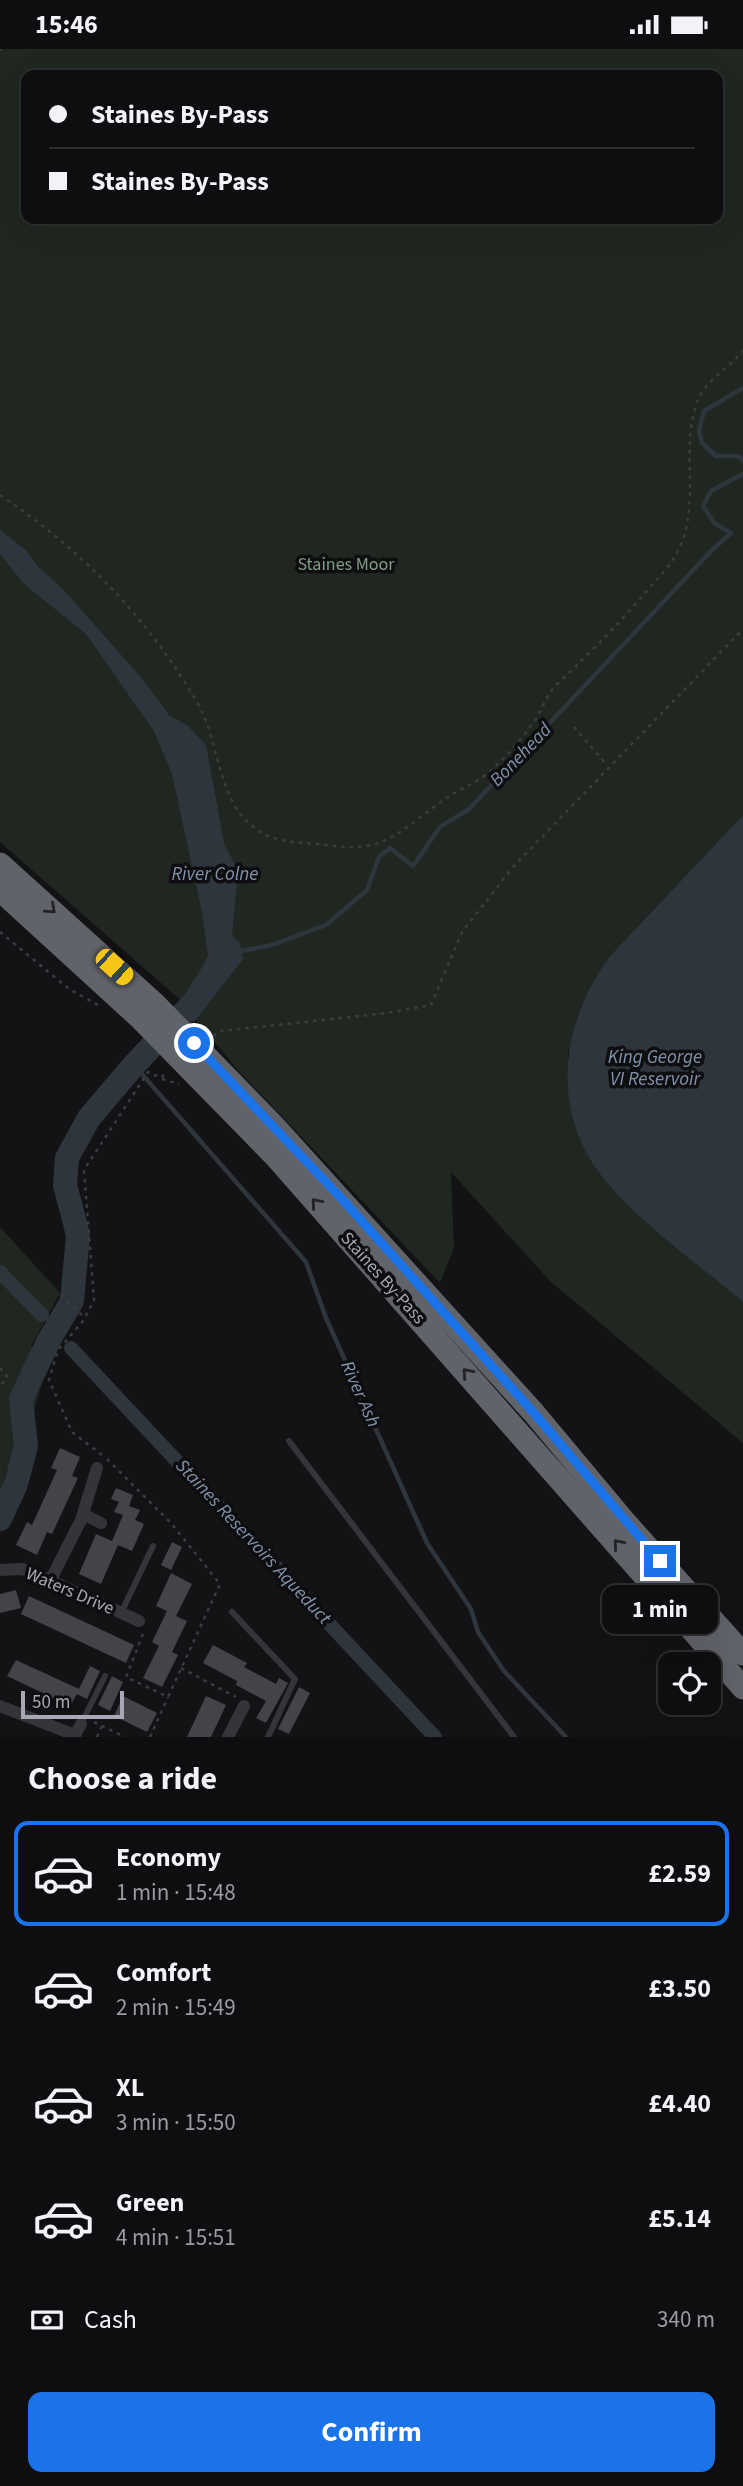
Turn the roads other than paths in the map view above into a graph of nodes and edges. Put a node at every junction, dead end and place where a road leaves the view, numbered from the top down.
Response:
1 (0, 864) edge
2 (0, 890) edge
3 (148, 1011) junction
4 (206, 1071) junction
5 (289, 1441) dead end
6 (97, 1468) dead end
7 (83, 1514) junction
8 (101, 1523) dead end
9 (153, 1546) dead end
10 (0, 1570) edge
11 (50, 1581) junction
12 (232, 1612) dead end
13 (121, 1613) junction
14 (139, 1622) dead end
15 (743, 1654) edge
16 (105, 1676) dead end
17 (743, 1688) edge
18 (241, 1702) road end
19 (0, 1706) edge
20 (77, 1728) edge
21 (228, 1737) edge
22 (268, 1737) edge
23 (513, 1737) edge

1 -> 3 highway, Staines By-Pass
2 - 3 highway, Staines By-Pass
3 - 4 highway, Staines By-Pass
4 - 15 highway, Staines By-Pass
17 -> 4 highway, Staines By-Pass
5 - 23 lane
6 - 7 street
7 - 8 street
7 - 11 street
9 - 13 lane
10 - 11 street, Waters Drive
11 - 13 street, Waters Drive
12 - 22 lane
13 - 14 street, Waters Drive
16 - 20 lane
18 - 21 street
19 - 20 street

